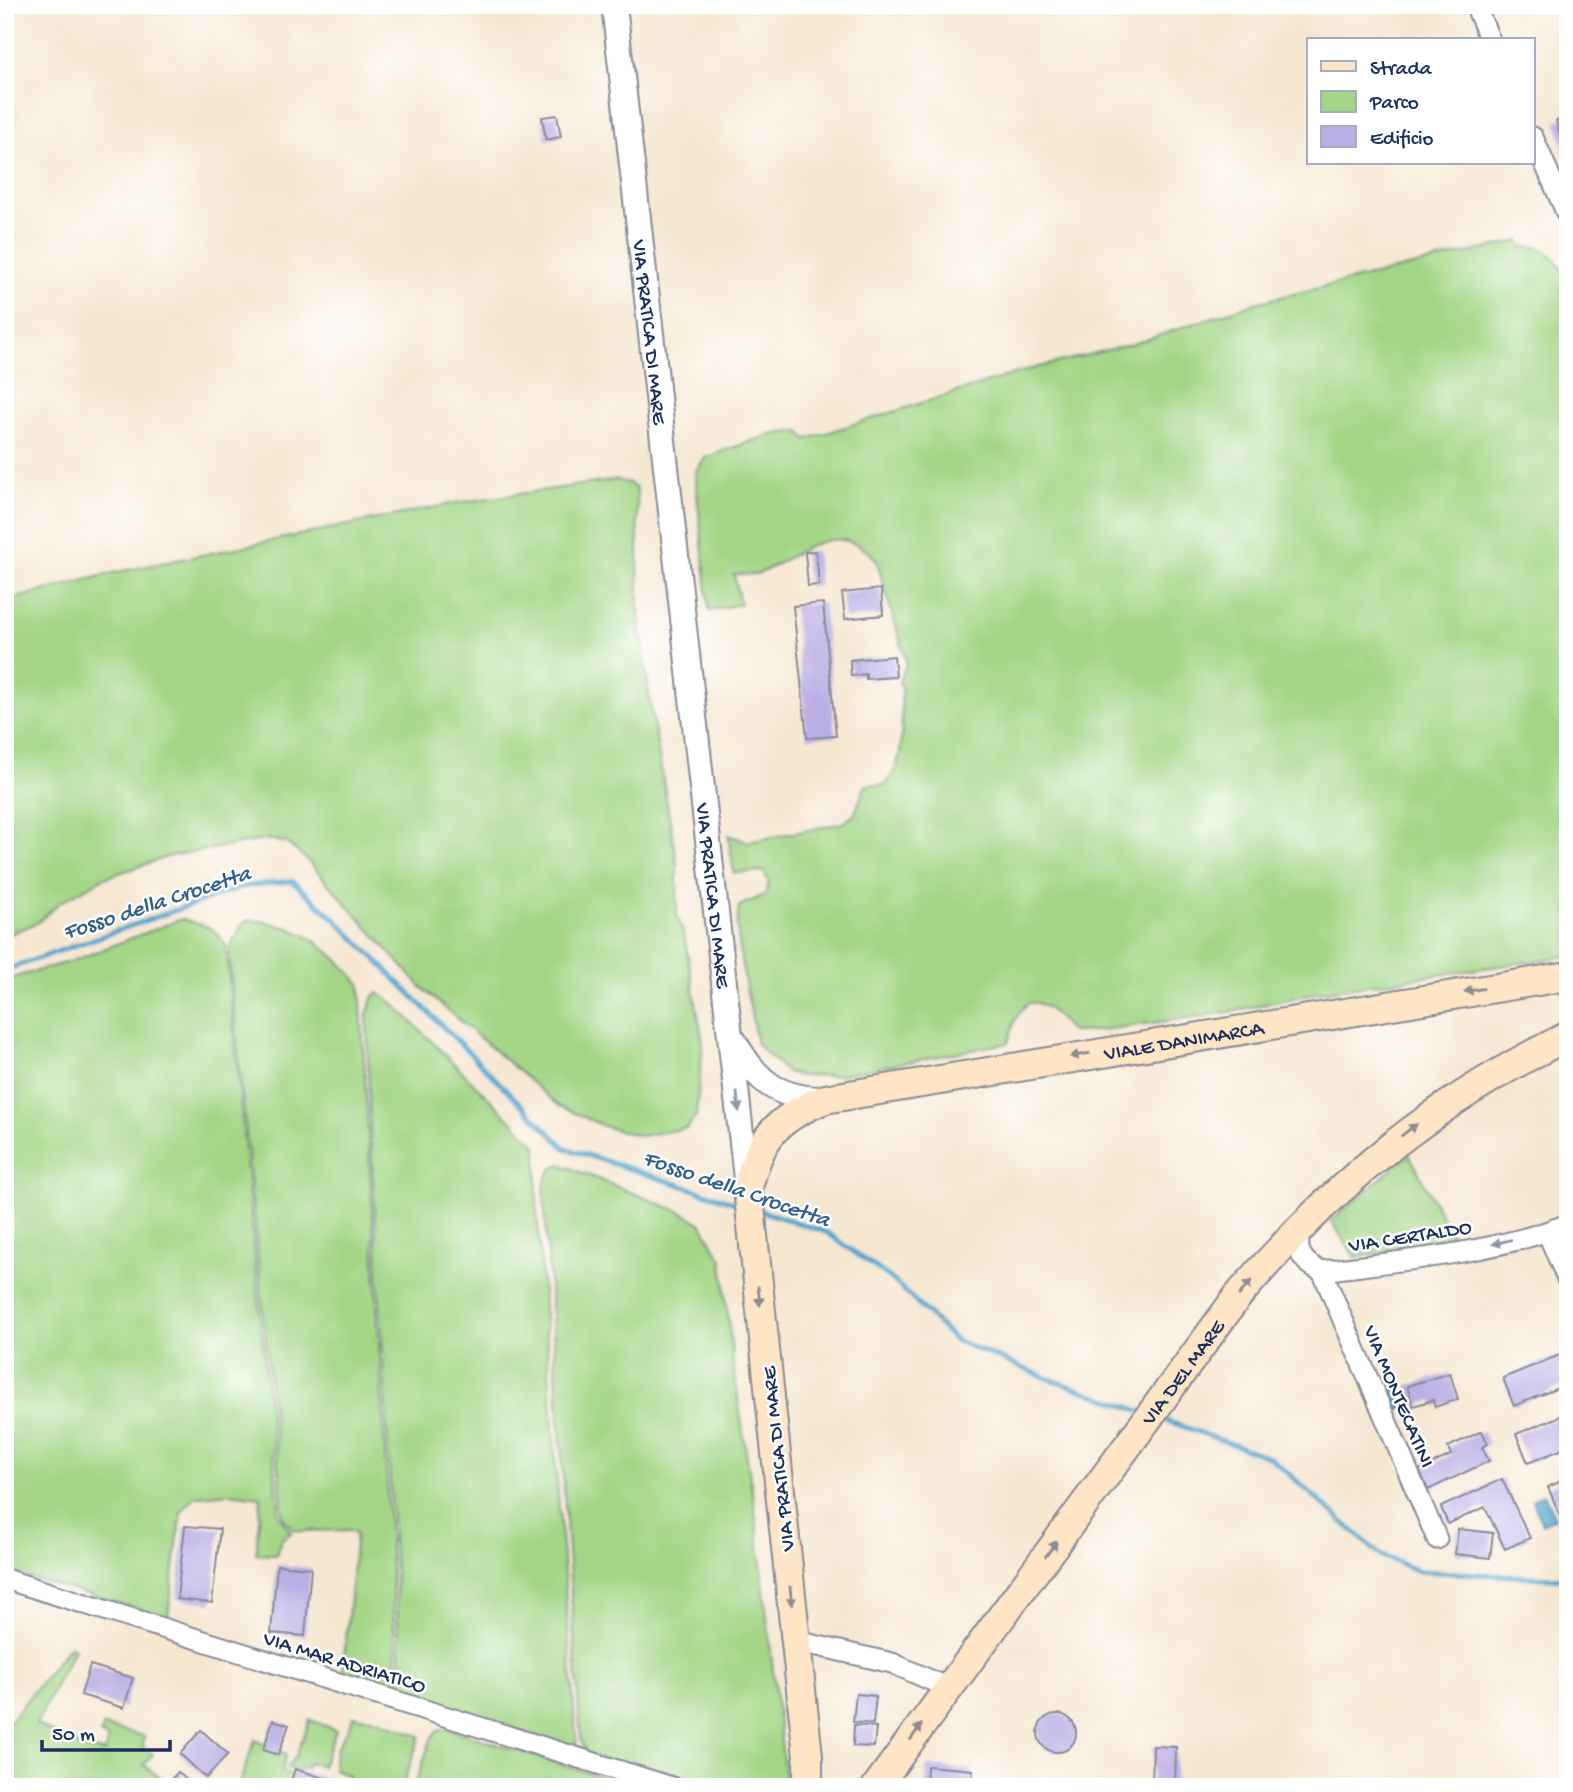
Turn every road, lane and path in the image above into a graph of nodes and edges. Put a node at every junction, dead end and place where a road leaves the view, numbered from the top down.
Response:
1 (614, 5) edge
2 (1475, 5) edge
3 (1489, 38) edge
4 (1534, 139) edge
5 (1561, 186) edge
6 (1568, 217) edge
7 (1554, 977) edge
8 (1568, 993) edge
9 (731, 1034) junction
10 (1568, 1036) edge
11 (825, 1098) junction
12 (748, 1188) junction
13 (1307, 1219) junction
14 (1568, 1223) edge
15 (1547, 1232) junction
16 (1322, 1271) junction
17 (1568, 1281) edge
18 (1437, 1539) dead end
19 (5, 1579) edge
20 (796, 1641) junction
21 (948, 1688) junction
22 (808, 1756) junction
23 (672, 1787) edge
24 (808, 1787) edge
25 (818, 1787) edge
26 (876, 1787) edge

1 - 9 street, VIA PRATICA DI MARE
2 - 3 street
4 - 5 street
5 - 6 street
7 - 8 main road, VIALE DANIMARCA
7 -> 11 main road, VIALE DANIMARCA
9 - 11 street, VIALE DANIMARCA
9 -> 12 street, VIA PRATICA DI MARE
13 -> 10 main road, VIA DEL MARE
11 - 12 main road, VIALE DANIMARCA
12 -> 20 main road, VIA PRATICA DI MARE
13 - 16 street
21 -> 13 main road, VIA DEL MARE
14 - 15 street, VIA CERTALDO
15 -> 16 street, VIA CERTALDO
15 - 17 street
16 - 18 street, VIA MONTECATINI
19 - 23 street, VIA MAR ADRIATICO
20 - 21 street
20 - 22 main road, VIA PRATICA DI MARE
26 -> 21 main road, VIA DEL MARE
22 - 24 main road, VIA PRATICA DI MARE
22 - 25 main road

